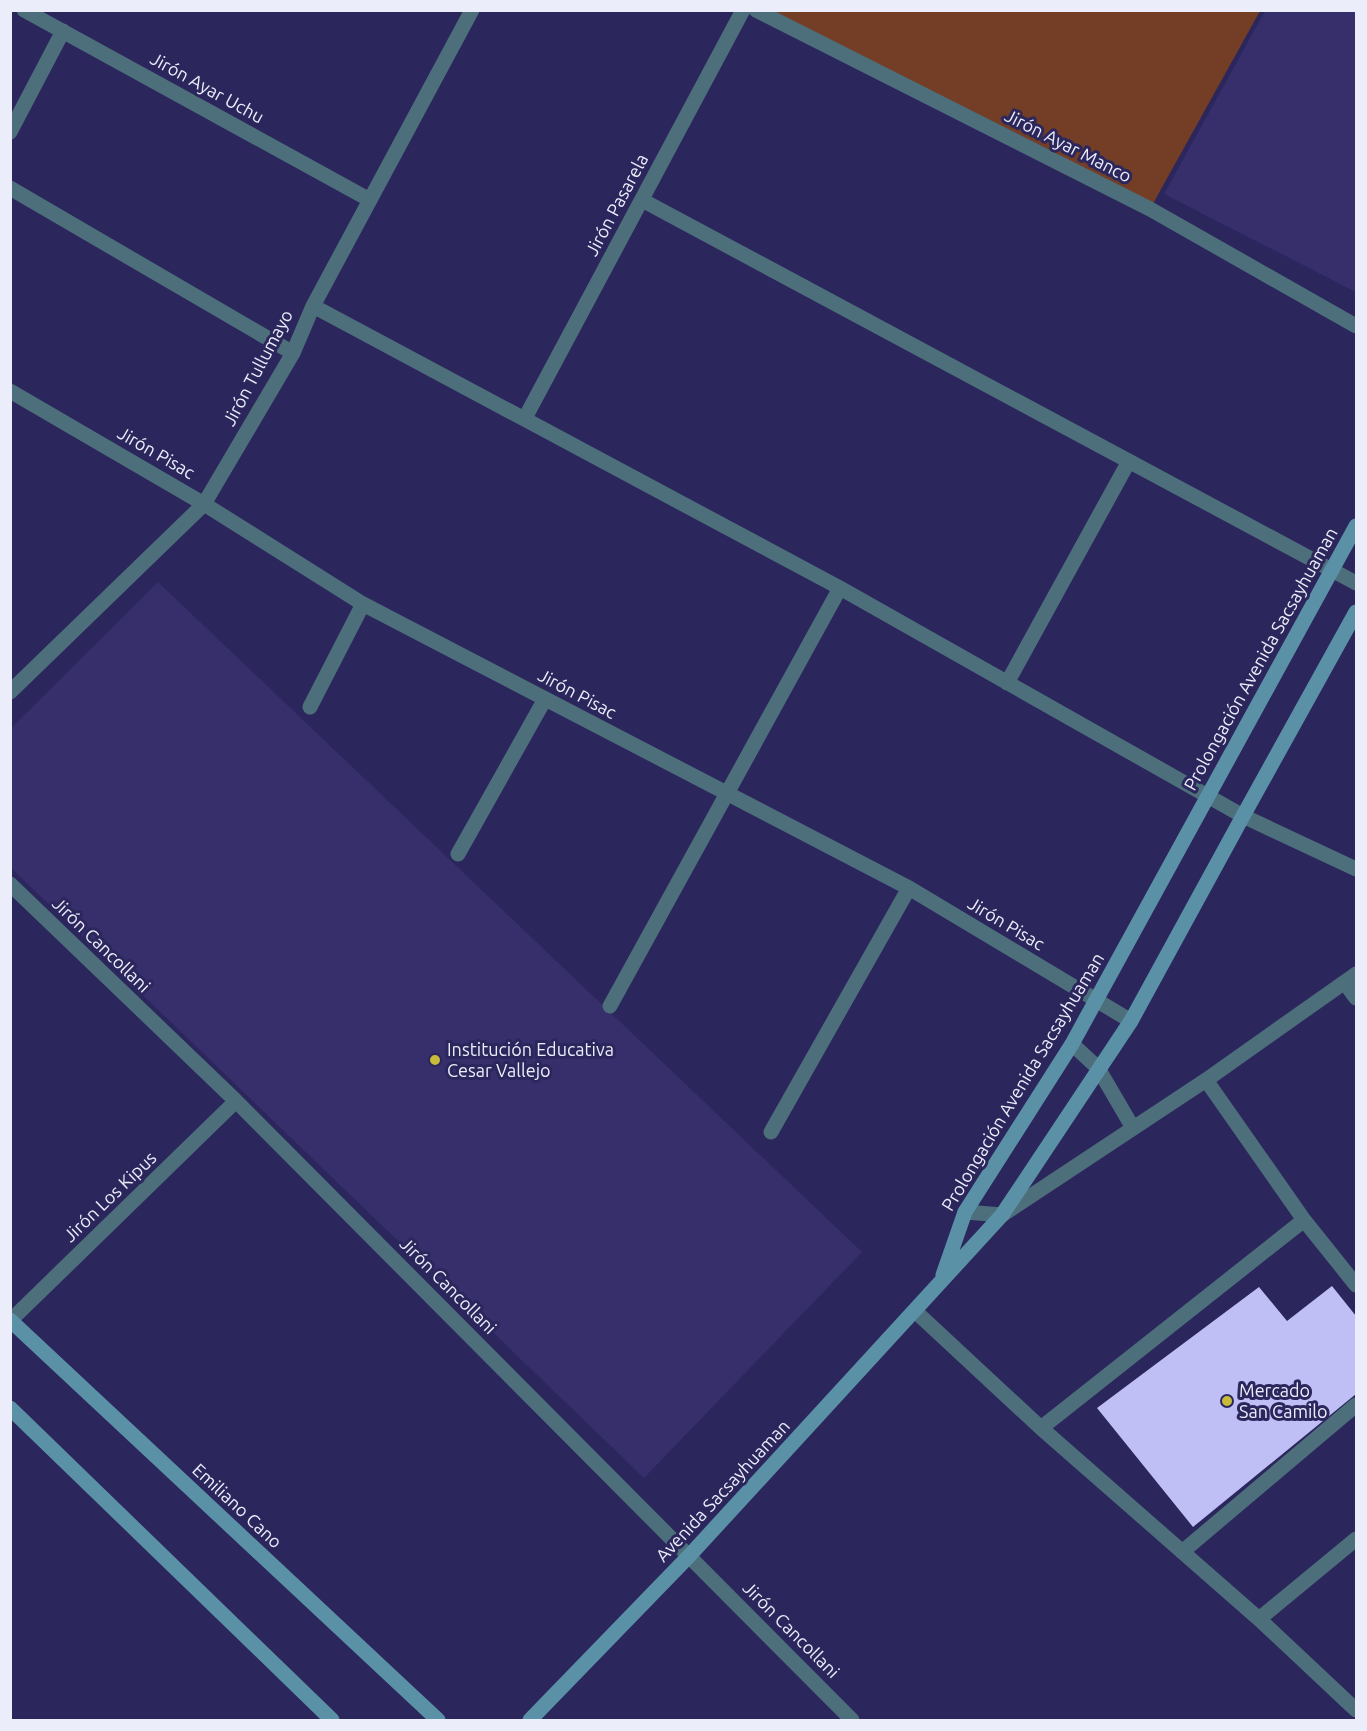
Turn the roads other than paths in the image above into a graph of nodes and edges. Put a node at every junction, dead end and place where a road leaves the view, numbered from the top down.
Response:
1 (24, 10) edge
2 (472, 10) edge
3 (743, 10) edge
4 (756, 10) edge
5 (63, 32) junction
6 (10, 132) edge
7 (10, 188) edge
8 (370, 200) junction
9 (642, 200) junction
10 (313, 306) junction
11 (1356, 327) edge
12 (292, 353) junction
13 (10, 390) edge
14 (525, 418) junction
15 (1130, 461) junction
16 (204, 504) junction
17 (1356, 526) edge
18 (1332, 570) junction
19 (1356, 583) edge
20 (840, 588) junction
21 (363, 604) junction
22 (1356, 612) edge
23 (1007, 682) junction
24 (10, 692) edge
25 (545, 699) junction
26 (310, 707) dead end
27 (727, 794) junction
28 (1208, 796) junction
29 (1242, 816) junction
30 (458, 854) dead end
31 (1356, 869) edge
32 (10, 884) edge
33 (909, 888) junction
34 (1351, 979) edge
35 (1356, 998) edge
36 (1096, 1000) junction
37 (610, 1006) dead end
38 (1131, 1021) junction
39 (1072, 1044) junction
40 (1098, 1068) junction
41 (1206, 1080) junction
42 (236, 1101) junction
43 (1133, 1128) junction
44 (771, 1132) dead end
45 (965, 1212) junction
46 (1002, 1215) junction
47 (1304, 1220) junction
48 (940, 1283) junction
49 (1356, 1285) edge
50 (915, 1311) junction
51 (10, 1320) edge
52 (1356, 1405) edge
53 (10, 1408) edge
54 (1041, 1428) junction
55 (1356, 1539) edge
56 (1182, 1552) junction
57 (690, 1556) junction
58 (1259, 1619) junction
59 (1356, 1710) edge
60 (332, 1720) edge
61 (438, 1720) edge
62 (530, 1720) edge
63 (852, 1720) edge

1 - 5 street, Jirón Ayar Uchu
2 - 8 street, Jirón Tullumayo
3 - 9 street, Jirón Pasarela
4 - 11 street, Jirón Ayar Manco
5 - 6 street
5 - 8 street, Jirón Ayar Uchu
7 - 12 street
8 - 10 street, Jirón Tullumayo
9 - 14 street, Jirón Pasarela
9 - 15 street
10 - 12 street, Jirón Tullumayo
10 - 14 street
12 - 16 street, Jirón Tullumayo
13 - 16 street, Jirón Pisac
14 - 20 street
15 - 18 street
15 - 23 street
16 - 21 street, Jirón Pisac
16 - 24 street, Jirón Tullumayo
17 - 18 street, Prolongación Avenida Sacsayhuaman
18 - 19 street
18 - 28 street, Prolongación Avenida Sacsayhuaman
20 - 23 street
20 - 27 street
21 - 25 street, Jirón Pisac
21 - 26 street
22 - 29 street
23 - 28 street
25 - 27 street, Jirón Pisac
25 - 30 street
27 - 33 street, Jirón Pisac
27 - 37 street
28 - 29 street
28 - 36 street, Prolongación Avenida Sacsayhuaman
29 - 31 street
29 - 38 street
32 - 42 street, Jirón Cancollani
33 - 36 street, Jirón Pisac
33 - 44 street
34 - 35 street
34 - 41 street
36 - 38 street, Jirón Pisac
36 - 39 street, Prolongación Avenida Sacsayhuaman
38 - 40 street
39 - 40 street
39 - 45 street, Prolongación Avenida Sacsayhuaman
40 - 43 street
40 - 46 street
41 - 43 street
41 - 47 street
42 - 51 street, Jirón Los Kipus
42 - 57 street, Jirón Cancollani
43 - 46 street
45 - 46 street
45 - 48 street, Prolongación Avenida Sacsayhuaman
46 - 48 street
47 - 49 street
47 - 54 street
48 - 50 street, Avenida Sacsayhuaman
50 - 54 street
50 - 57 street, Avenida Sacsayhuaman
51 - 61 street, Emiliano Cano
52 - 56 street
53 - 60 street
54 - 56 street
55 - 58 street
56 - 58 street
57 - 62 street, Avenida Sacsayhuaman
57 - 63 street, Jirón Cancollani
58 - 59 street

